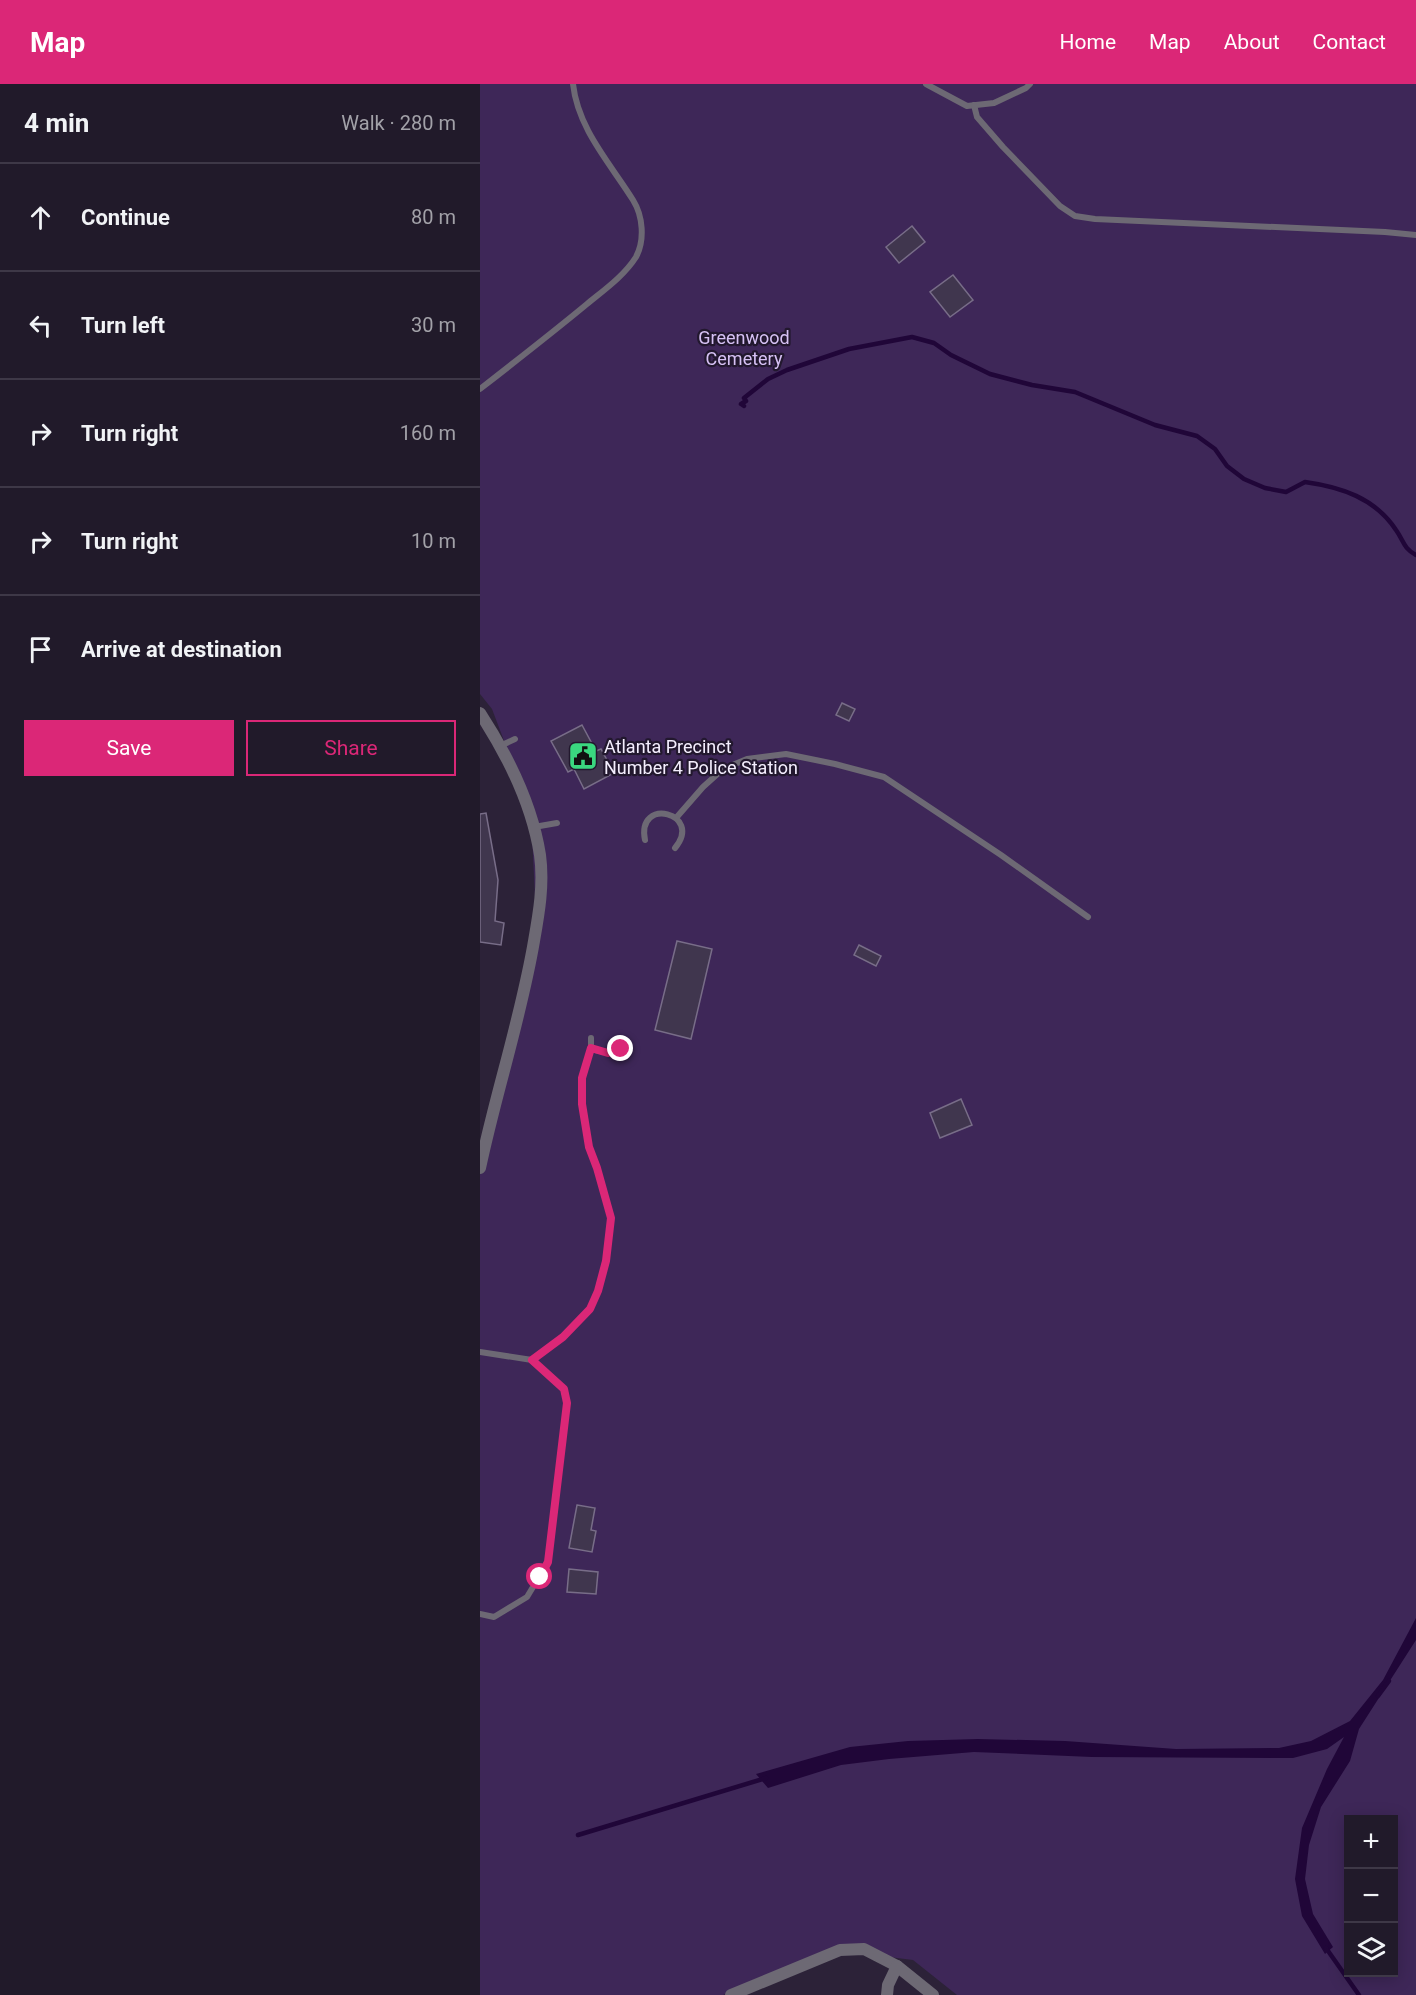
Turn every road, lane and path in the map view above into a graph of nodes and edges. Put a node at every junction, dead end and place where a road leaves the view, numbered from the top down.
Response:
1 (573, 84) edge
2 (926, 84) edge
3 (1030, 84) edge
4 (974, 105) junction
5 (1416, 235) edge
6 (480, 389) edge
7 (480, 713) edge
8 (515, 739) dead end
9 (499, 747) junction
10 (676, 818) junction
11 (557, 823) dead end
12 (534, 827) junction
13 (645, 840) dead end
14 (675, 848) dead end
15 (1088, 916) dead end
16 (591, 1038) dead end
17 (626, 1041) dead end
18 (591, 1048) junction
19 (480, 1168) edge
20 (480, 1352) edge
21 (532, 1360) junction
22 (480, 1614) edge
23 (897, 1966) junction
24 (731, 1995) edge
25 (887, 1995) edge
26 (933, 1995) edge

1 - 6 lane
2 - 4 lane
3 - 4 lane
4 - 5 lane
7 - 9 street
8 - 9 lane
9 - 12 street
10 - 13 lane
10 - 14 lane
10 - 15 lane
11 - 12 lane
12 - 19 street
16 - 18 lane
17 - 18 lane
18 - 21 lane
20 - 21 lane
21 - 22 lane
23 - 24 street
23 - 25 street
23 - 26 street

